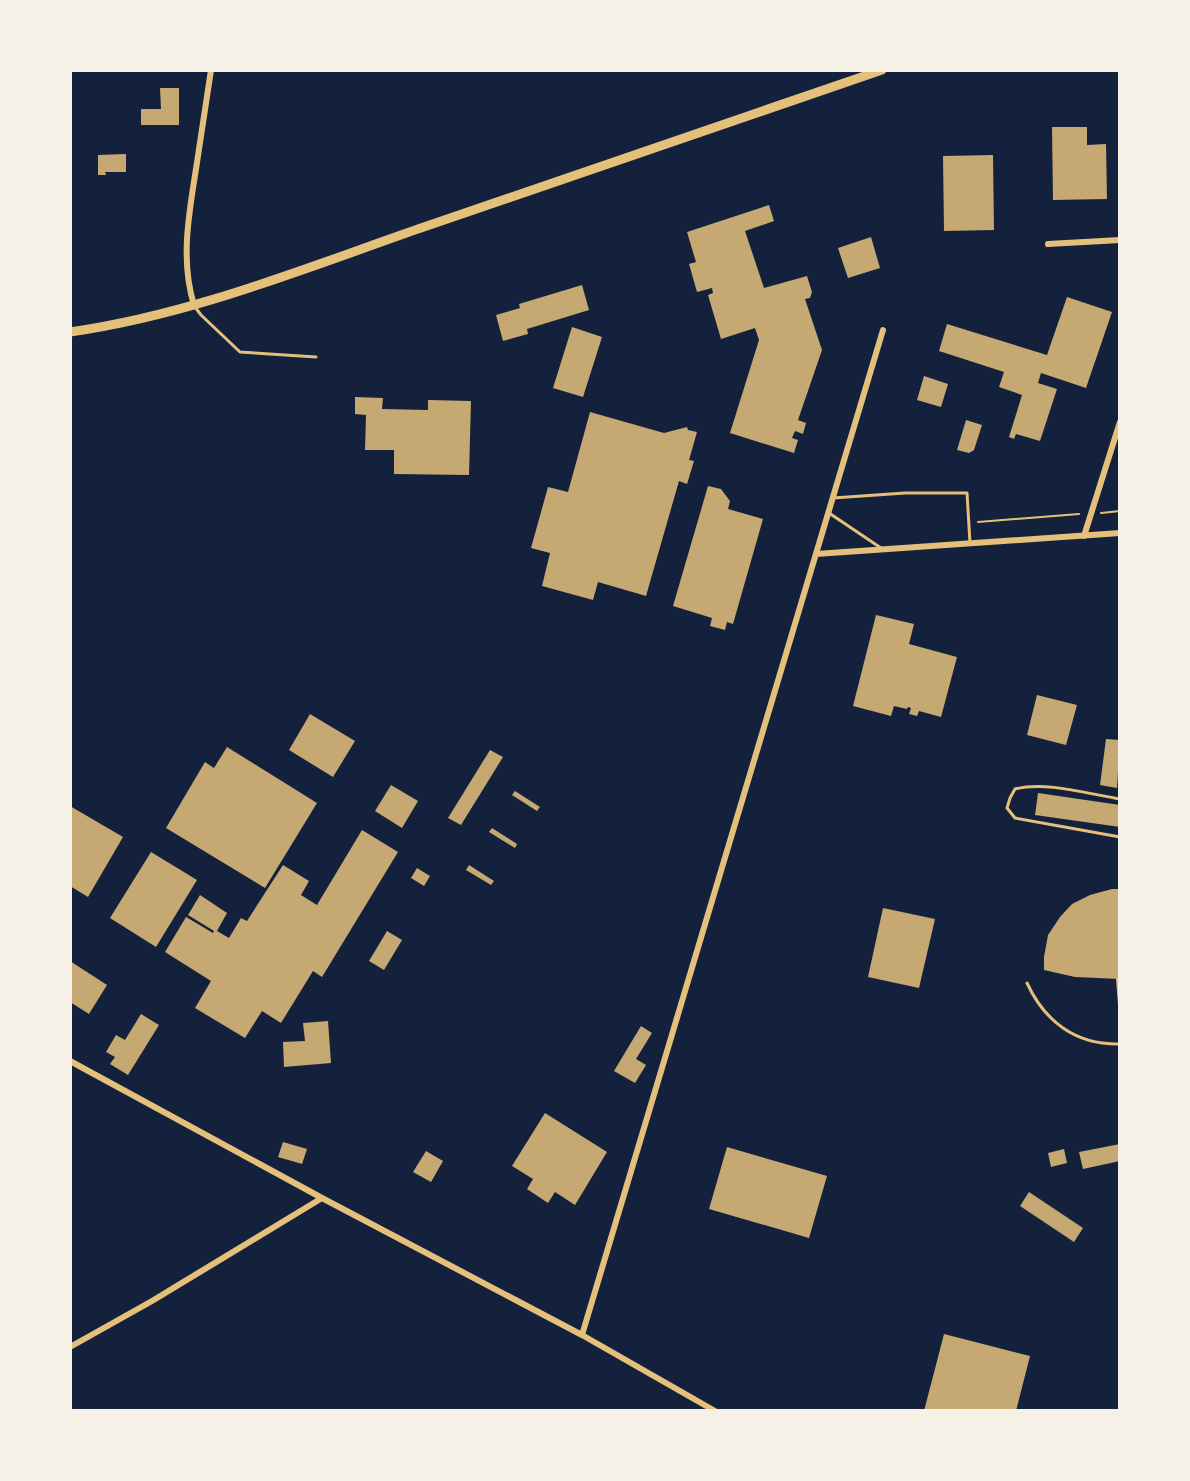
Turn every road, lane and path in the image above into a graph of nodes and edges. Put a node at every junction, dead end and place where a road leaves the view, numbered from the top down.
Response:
1 (211, 70) edge
2 (882, 70) edge
3 (1120, 240) edge
4 (1048, 244) dead end
5 (194, 305) junction
6 (883, 330) dead end
7 (70, 332) edge
8 (316, 357) dead end
9 (1120, 422) edge
10 (832, 498) junction
11 (1120, 511) edge
12 (829, 513) junction
13 (1091, 513) junction
14 (969, 523) junction
15 (1120, 533) edge
16 (1084, 536) junction
17 (970, 543) junction
18 (881, 548) junction
19 (816, 554) junction
20 (1120, 799) edge
21 (1120, 837) edge
22 (1117, 979) dead end
23 (1027, 983) dead end
24 (1120, 1017) edge
25 (1120, 1044) edge
26 (70, 1061) edge
27 (322, 1198) junction
28 (582, 1335) junction
29 (70, 1347) edge
30 (715, 1411) edge

1 - 5 street
2 - 5 main road
3 - 4 street
5 - 7 main road
5 - 8 lane
6 - 10 street
9 - 13 street
10 - 12 street
10 - 14 lane
11 - 13 path
12 - 18 lane
12 - 19 street
13 - 14 path
13 - 16 street
14 - 17 lane
15 - 16 street
16 - 17 street
17 - 18 street
18 - 19 street
19 - 28 street
20 - 21 lane
22 - 24 path
23 - 25 lane
26 - 27 street
27 - 28 street
27 - 29 street
28 - 30 street

